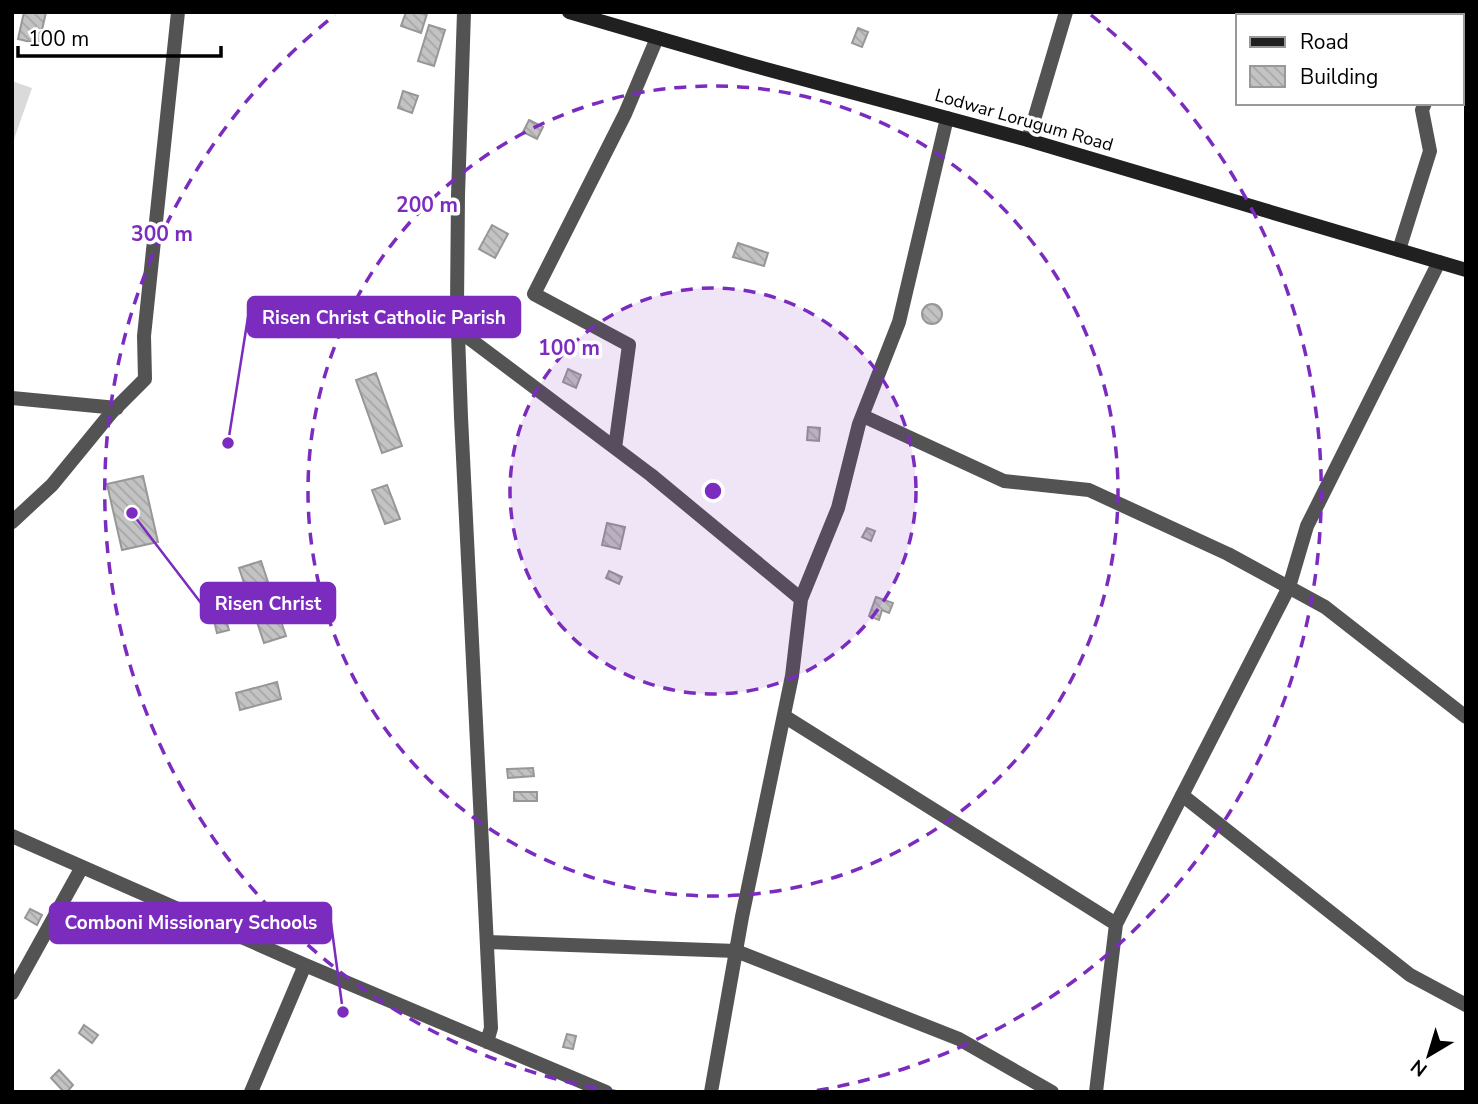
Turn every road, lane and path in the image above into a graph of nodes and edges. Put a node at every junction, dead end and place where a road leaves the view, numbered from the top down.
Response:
1 (178, 12) edge
2 (464, 12) edge
3 (569, 12) edge
4 (1066, 12) edge
5 (657, 38) junction
6 (1423, 105) edge
7 (947, 118) junction
8 (1028, 140) junction
9 (1399, 250) junction
10 (1438, 262) junction
11 (1466, 270) edge
12 (458, 331) junction
13 (12, 398) edge
14 (117, 408) junction
15 (863, 416) junction
16 (615, 448) junction
17 (12, 522) edge
18 (1289, 587) junction
19 (801, 599) junction
20 (784, 716) junction
21 (1466, 718) edge
22 (1182, 795) junction
23 (12, 836) edge
24 (82, 867) junction
25 (1116, 924) junction
26 (487, 942) junction
27 (736, 951) junction
28 (305, 965) junction
29 (12, 993) edge
30 (1466, 1005) edge
31 (487, 1042) junction
32 (251, 1092) edge
33 (606, 1092) edge
34 (711, 1092) edge
35 (1052, 1092) edge
36 (1096, 1092) edge

1 - 14 street
2 - 12 street
3 - 5 main road, Lodwar Lorugum Road
4 - 8 street
5 - 7 main road, Lodwar Lorugum Road
5 - 16 street
6 - 9 street
7 - 8 main road, Lodwar Lorugum Road
7 - 15 street
8 - 9 main road, Lodwar Lorugum Road
9 - 10 main road, Lodwar Lorugum Road
10 - 11 main road, Lodwar Lorugum Road
10 - 18 street
12 - 16 street
12 - 26 street
13 - 14 street
14 - 17 street
15 - 18 street
15 - 19 street
16 - 19 street
18 - 21 street
18 - 22 street
19 - 20 street
20 - 25 street
20 - 27 street
22 - 25 street
22 - 30 street
23 - 24 street
24 - 28 street
24 - 29 street
25 - 36 street
26 - 27 street
26 - 31 street
27 - 34 street
27 - 35 street
28 - 31 street
28 - 32 street
31 - 33 street

